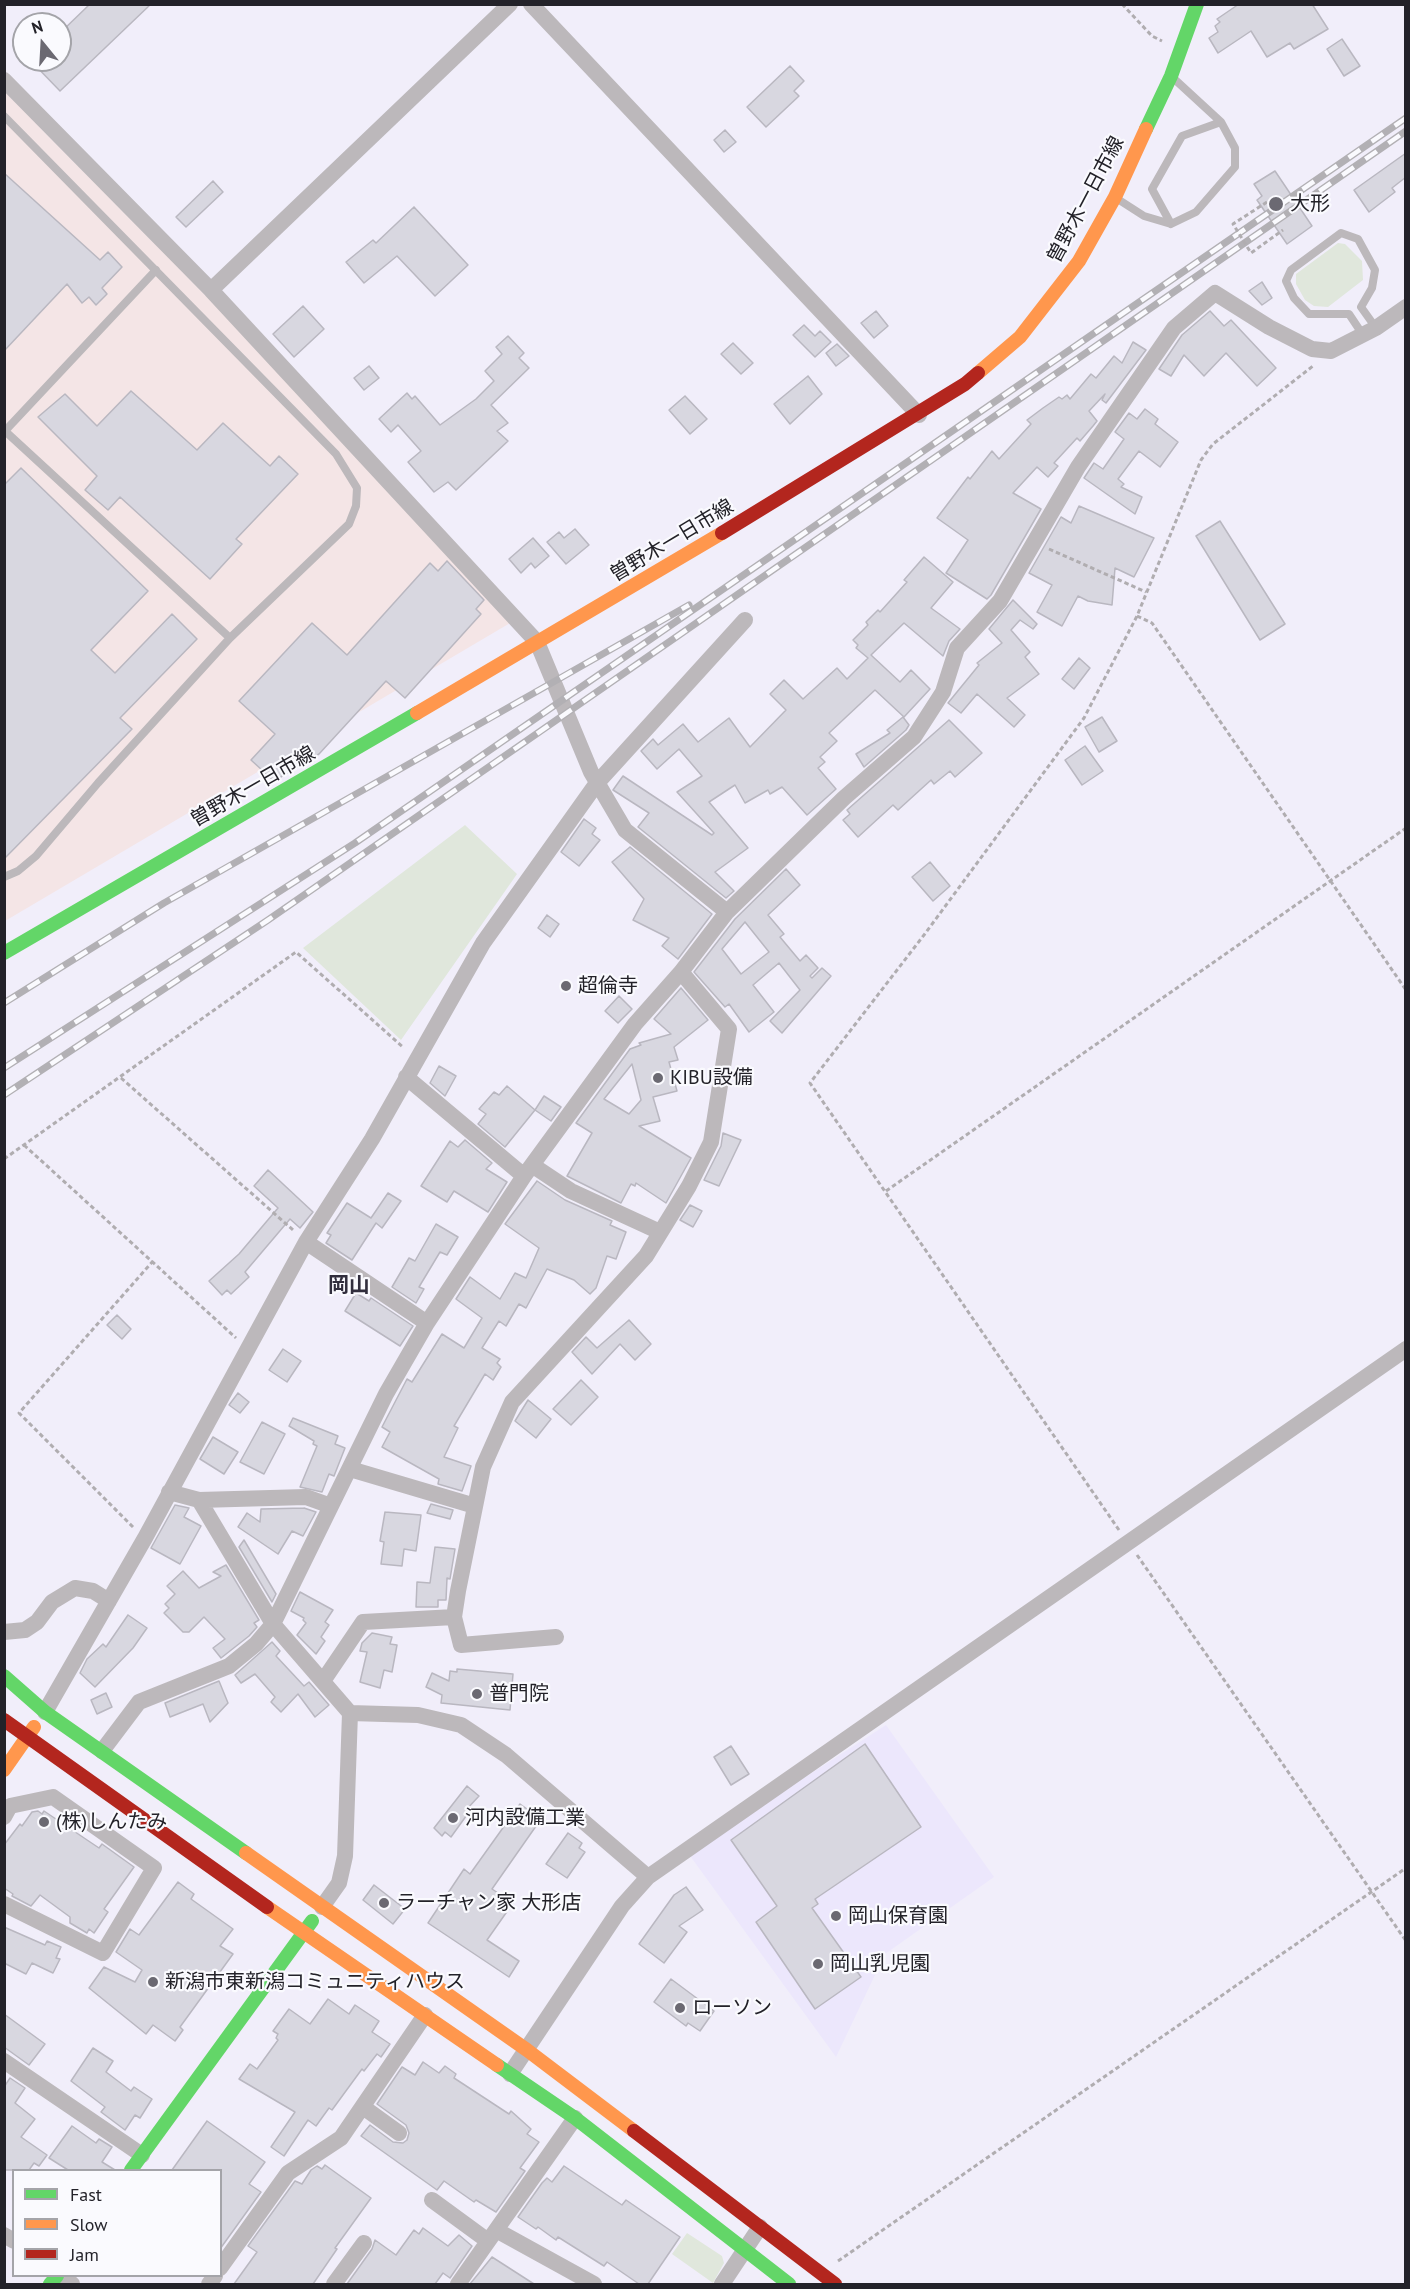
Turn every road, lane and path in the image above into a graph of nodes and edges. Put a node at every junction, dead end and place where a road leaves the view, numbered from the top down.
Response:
1 (510, 4) edge
2 (531, 4) edge
3 (1122, 4) edge
4 (1197, 4) edge
5 (1181, 52) junction
6 (1171, 76) junction
7 (4, 80) edge
8 (4, 116) edge
9 (1221, 122) junction
10 (1114, 197) junction
11 (1267, 202) dead end
12 (1172, 224) junction
13 (1283, 230) dead end
14 (156, 270) junction
15 (211, 290) junction
16 (1406, 307) edge
17 (1369, 332) junction
18 (1331, 351) junction
19 (919, 415) junction
20 (5, 432) edge
21 (1034, 542) junction
22 (1146, 592) junction
23 (1137, 616) junction
24 (745, 620) dead end
25 (230, 638) junction
26 (537, 642) junction
27 (597, 783) junction
28 (1406, 828) edge
29 (4, 877) edge
30 (1330, 880) junction
31 (727, 912) junction
32 (4, 953) edge
33 (681, 972) junction
34 (1406, 990) edge
35 (416, 1059) junction
36 (406, 1077) junction
37 (121, 1078) junction
38 (24, 1145) junction
39 (4, 1159) edge
40 (528, 1171) junction
41 (886, 1191) junction
42 (660, 1232) junction
43 (306, 1242) junction
44 (153, 1261) junction
45 (427, 1323) junction
46 (247, 1348) junction
47 (1406, 1348) edge
48 (350, 1469) junction
49 (169, 1491) junction
50 (199, 1500) junction
51 (331, 1506) junction
52 (475, 1506) junction
53 (145, 1538) junction
54 (1128, 1542) junction
55 (109, 1600) junction
56 (454, 1617) junction
57 (273, 1624) junction
58 (4, 1632) edge
59 (556, 1637) dead end
60 (4, 1676) edge
61 (323, 1681) junction
62 (45, 1712) junction
63 (350, 1713) junction
64 (4, 1720) edge
65 (27, 1738) junction
66 (102, 1751) junction
67 (4, 1770) edge
68 (4, 1817) edge
69 (1406, 1868) edge
70 (648, 1877) junction
71 (1371, 1892) junction
72 (4, 1904) edge
73 (322, 1907) junction
74 (303, 1933) junction
75 (1406, 1941) edge
76 (425, 2015) junction
77 (527, 2050) junction
78 (4, 2061) edge
79 (510, 2074) junction
80 (363, 2107) junction
81 (575, 2118) junction
82 (399, 2133) dead end
83 (142, 2156) junction
84 (132, 2169) edge
85 (432, 2200) dead end
86 (760, 2228) junction
87 (492, 2236) junction
88 (364, 2243) dead end
89 (745, 2250) junction
90 (222, 2265) edge
91 (824, 2275) junction
92 (334, 2284) edge
93 (458, 2284) edge
94 (594, 2284) edge
95 (722, 2284) edge
96 (789, 2284) edge
97 (835, 2284) edge

1 - 15 street
2 - 19 street
3 - 5 path
4 - 5 street, 曽野木一日市線
5 - 6 street, 曽野木一日市線
6 - 9 lane
6 - 10 street, 曽野木一日市線
7 - 15 street
8 - 14 lane
9 - 12 lane
9 - 12 lane
10 - 12 lane
10 - 19 street, 曽野木一日市線
11 - 13 path, bridge
14 - 20 lane
14 - 25 lane
15 - 26 street
16 - 17 street
17 - 17 lane
17 - 18 street
18 - 21 street
18 - 22 path
19 - 26 street, 曽野木一日市線
20 - 25 lane
21 - 22 path
21 - 31 street
22 - 23 path
23 - 30 path
23 - 41 path
24 - 27 street
25 - 29 lane
26 - 27 street
26 - 32 street, 曽野木一日市線
27 - 31 street
27 - 35 street
28 - 30 path
30 - 34 path
30 - 41 path
31 - 33 street
33 - 40 street
33 - 42 street
35 - 36 street
35 - 37 path
36 - 40 street
36 - 43 street
37 - 38 path
37 - 43 path
38 - 39 path
38 - 44 path
40 - 42 street
40 - 45 street
41 - 54 path
42 - 52 street
43 - 45 street
43 - 46 street
44 - 46 path
44 - 53 path
45 - 48 street
46 - 49 street
47 - 54 street
48 - 51 street
48 - 52 street
49 - 50 street
49 - 53 street
50 - 51 street
50 - 57 street
51 - 57 street
52 - 56 street
53 - 55 street
54 - 70 street
54 - 71 path
55 - 58 street
55 - 62 street
56 - 59 street
56 - 61 street
57 - 61 street
57 - 66 street
60 - 62 street
61 - 63 street
62 - 65 street
62 - 66 street
63 - 70 street
63 - 73 street
64 - 65 street
65 - 67 street
65 - 74 street
66 - 73 street
68 - 72 street
69 - 71 path
70 - 77 street
71 - 75 path
71 - 91 path
73 - 74 street
73 - 77 street
74 - 76 street
74 - 83 street
76 - 79 street
76 - 80 street
77 - 79 street
77 - 86 street
78 - 83 street
79 - 81 street
80 - 82 street
80 - 90 street
81 - 87 street
81 - 89 street
83 - 84 street
85 - 87 street
86 - 89 street
86 - 91 street
87 - 93 street
87 - 94 street
88 - 92 street
89 - 95 street
89 - 96 street
91 - 97 street

